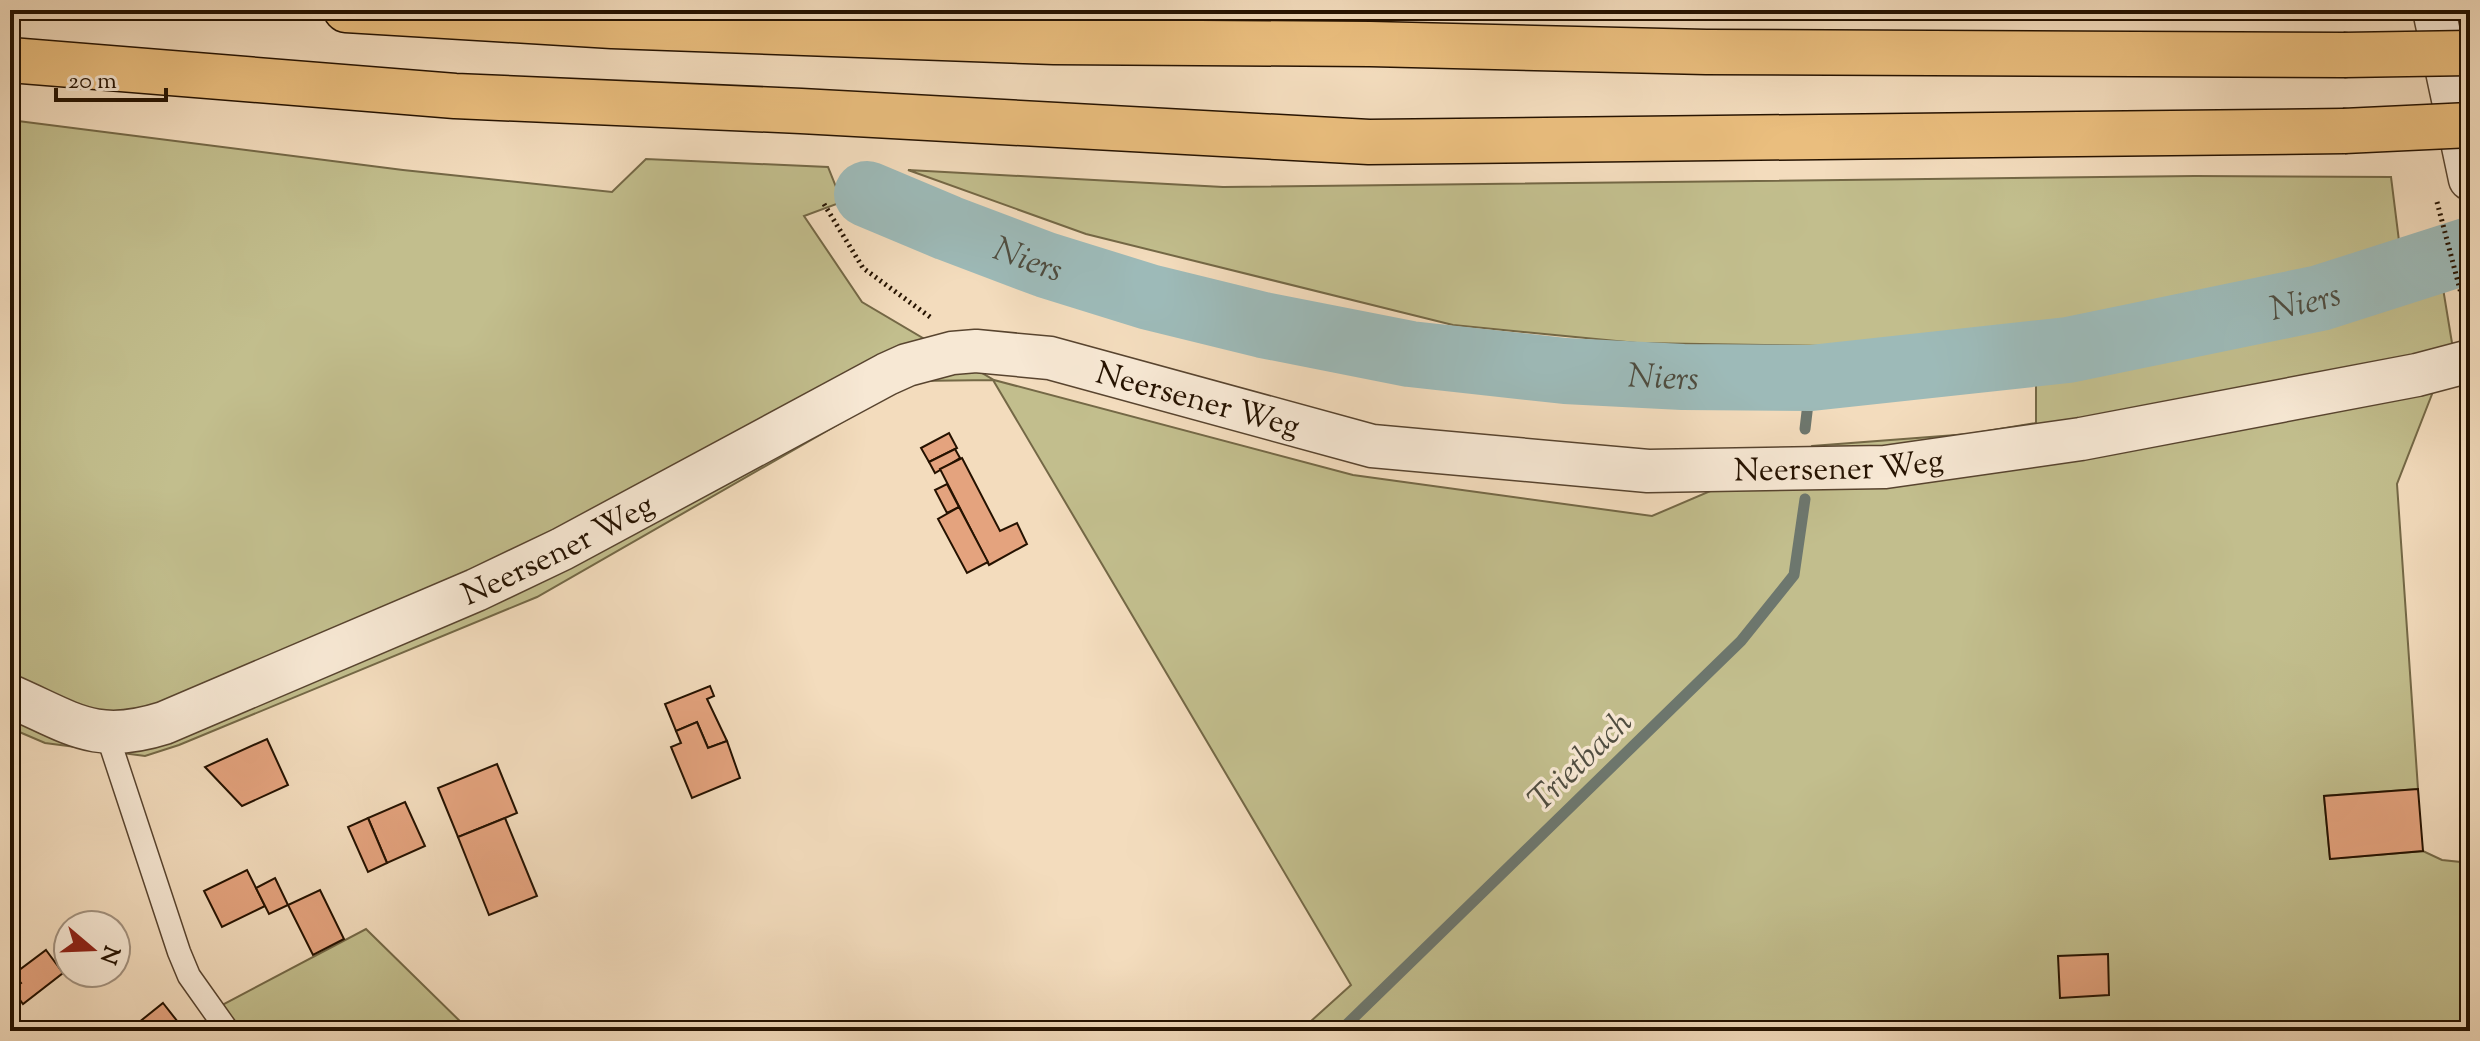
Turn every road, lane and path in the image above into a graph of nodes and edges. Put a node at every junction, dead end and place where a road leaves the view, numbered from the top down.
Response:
1 (346, 10) edge
2 (2434, 10) edge
3 (2470, 53) edge
4 (10, 60) edge
5 (2470, 125) edge
6 (2469, 176) edge
7 (824, 204) dead end
8 (2439, 214) dead end
9 (2470, 330) edge
10 (976, 351) junction
11 (2470, 361) edge
12 (10, 696) edge
13 (107, 734) junction
14 (228, 1031) edge

1 - 3 highway, bridge
2 - 6 street
4 - 5 highway, bridge
7 - 10 path
8 - 9 path
10 - 11 street, Neersener Weg
10 - 13 street, Neersener Weg
12 - 13 street, Neersener Weg
13 - 14 lane

